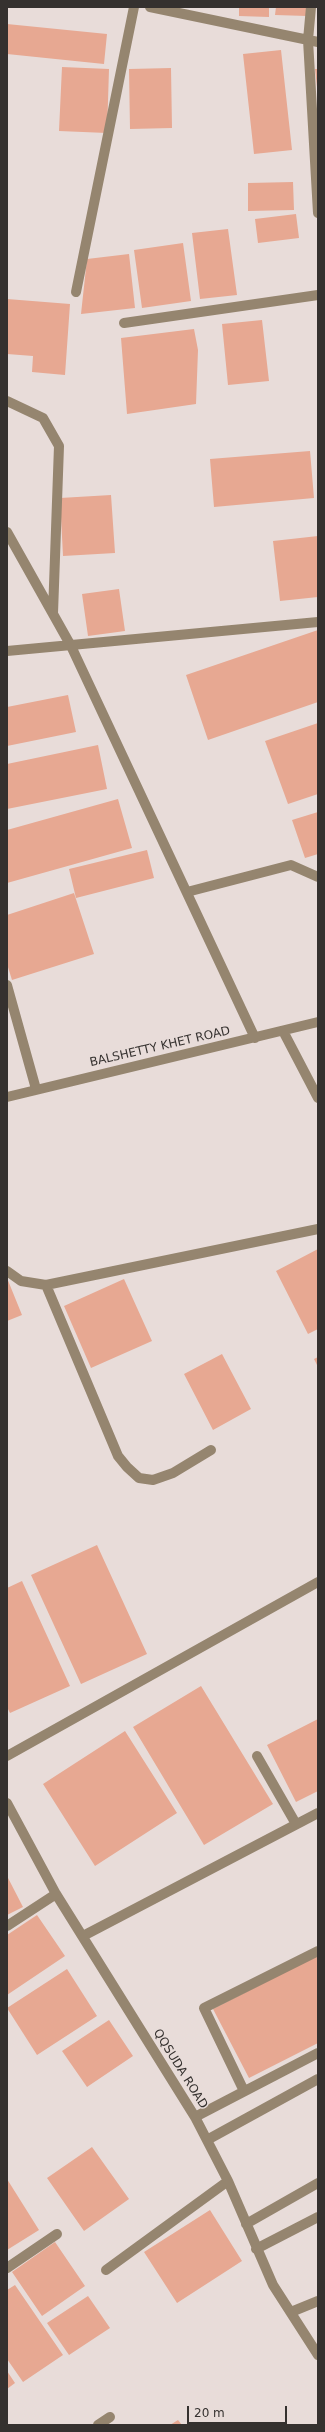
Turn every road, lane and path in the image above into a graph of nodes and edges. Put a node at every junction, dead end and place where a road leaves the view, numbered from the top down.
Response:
1 (134, 7) edge
2 (150, 7) edge
3 (311, 7) edge
4 (308, 40) junction
5 (318, 42) edge
6 (318, 213) edge
7 (76, 292) dead end
8 (318, 295) edge
9 (124, 323) dead end
10 (7, 401) edge
11 (7, 532) edge
12 (53, 614) junction
13 (318, 622) edge
14 (71, 646) junction
15 (7, 651) edge
16 (318, 877) edge
17 (187, 892) junction
18 (7, 985) edge
19 (318, 1022) edge
20 (283, 1031) junction
21 (255, 1038) junction
22 (36, 1090) junction
23 (7, 1096) edge
24 (318, 1098) edge
25 (318, 1229) edge
26 (7, 1271) edge
27 (46, 1285) junction
28 (211, 1450) dead end
29 (318, 1582) edge
30 (7, 1756) edge
31 (257, 1756) dead end
32 (7, 1803) edge
33 (318, 1813) edge
34 (296, 1824) junction
35 (56, 1894) junction
36 (7, 1926) edge
37 (83, 1936) junction
38 (318, 1951) edge
39 (318, 2053) edge
40 (318, 2079) edge
41 (244, 2091) junction
42 (195, 2117) junction
43 (207, 2140) junction
44 (228, 2181) junction
45 (318, 2183) edge
46 (318, 2217) edge
47 (246, 2224) junction
48 (57, 2234) dead end
49 (256, 2249) junction
50 (7, 2268) edge
51 (106, 2270) dead end
52 (318, 2301) edge
53 (291, 2312) junction
54 (318, 2355) edge
55 (110, 2417) dead end
56 (98, 2425) edge

1 - 7 street
2 - 4 street
3 - 4 street
4 - 5 street
4 - 6 street
8 - 9 street
10 - 12 street
11 - 12 street
12 - 14 street
13 - 14 street
14 - 15 street
14 - 17 street
16 - 17 street
17 - 21 street
18 - 22 street
19 - 20 street, BALSHETTY KHET ROAD
20 - 21 street, BALSHETTY KHET ROAD
20 - 24 street
21 - 22 street, BALSHETTY KHET ROAD
22 - 23 street, BALSHETTY KHET ROAD
25 - 27 street
26 - 27 street
27 - 28 street
29 - 30 street
31 - 34 street
32 - 35 street, QQSUDA ROAD
33 - 34 street
34 - 37 street
35 - 36 street
35 - 37 street, QQSUDA ROAD
37 - 42 street, QQSUDA ROAD
38 - 41 street
39 - 41 street
40 - 43 street
41 - 42 street
42 - 43 street, QQSUDA ROAD
43 - 44 street, QQSUDA ROAD
44 - 47 street, QQSUDA ROAD
44 - 51 street
45 - 47 street
46 - 49 street
47 - 49 street, QQSUDA ROAD
48 - 50 street
49 - 53 street, QQSUDA ROAD
52 - 53 street
53 - 54 street, QQSUDA ROAD
55 - 56 street

